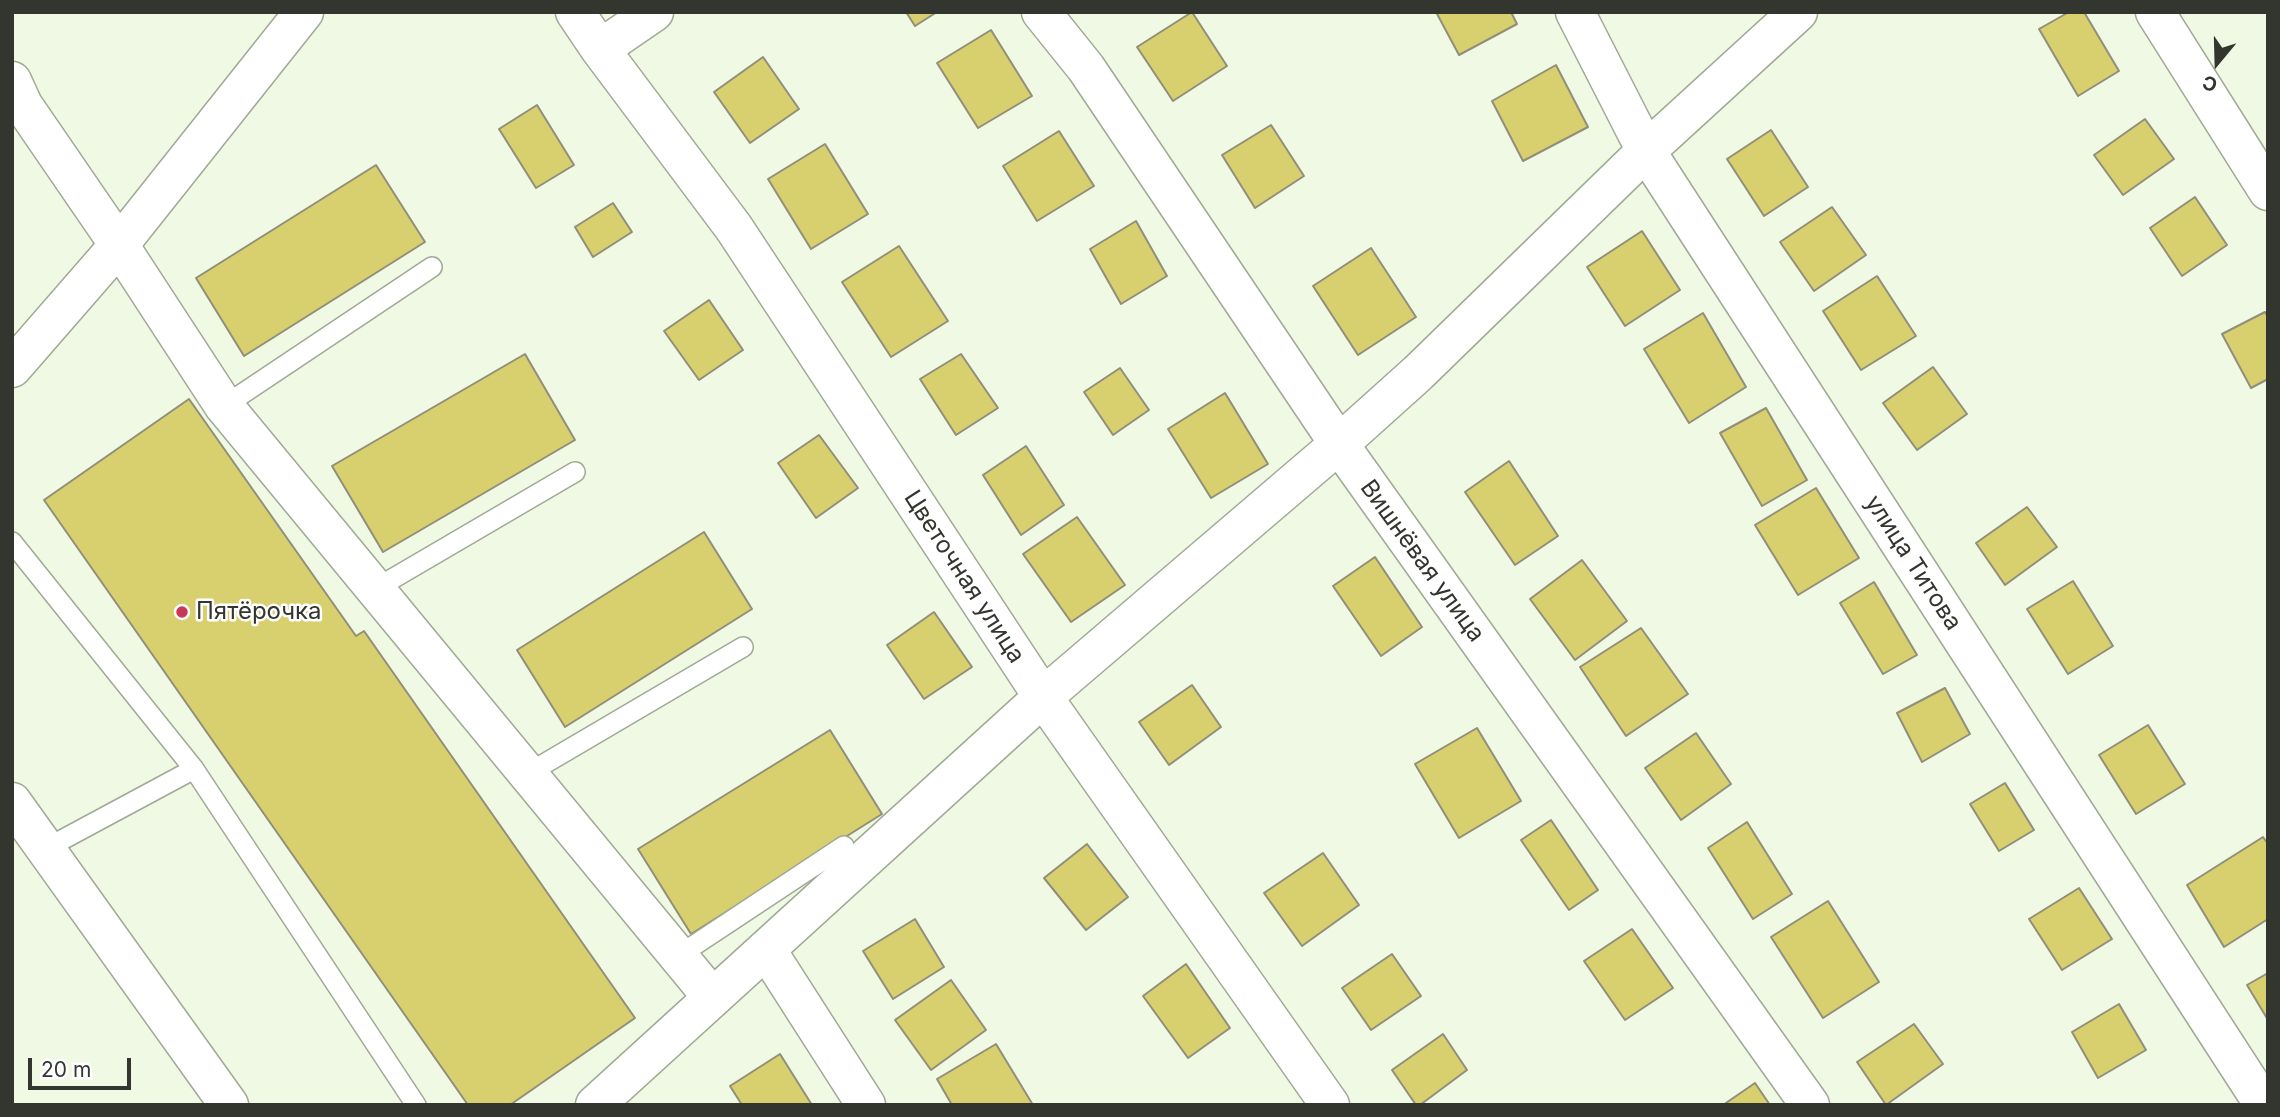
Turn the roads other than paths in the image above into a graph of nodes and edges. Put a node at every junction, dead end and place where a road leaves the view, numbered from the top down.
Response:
1 (304, 12) edge
2 (575, 12) edge
3 (654, 12) edge
4 (1041, 12) edge
5 (1575, 12) edge
6 (1798, 12) edge
7 (2155, 12) edge
8 (600, 50) junction
9 (12, 81) edge
10 (1646, 151) junction
11 (2268, 191) edge
12 (119, 245) junction
13 (432, 267) dead end
14 (12, 368) edge
15 (224, 406) junction
16 (1339, 444) junction
17 (575, 472) dead end
18 (12, 542) edge
19 (375, 589) junction
20 (743, 647) dead end
21 (1043, 697) junction
22 (194, 769) junction
23 (527, 774) junction
24 (12, 802) edge
25 (844, 846) dead end
26 (45, 849) junction
27 (766, 949) junction
28 (678, 956) junction
29 (712, 997) junction
30 (229, 1105) edge
31 (416, 1105) edge
32 (595, 1105) edge
33 (866, 1105) edge
34 (1329, 1105) edge
35 (1810, 1105) edge
36 (2264, 1105) edge

1 - 12 street
2 - 8 street, Цветочная улица
3 - 8 street
4 - 16 street, Вишнёвая улица
5 - 10 street, улица Титова
6 - 10 street
7 - 11 street
8 - 21 street, Цветочная улица
9 - 12 street
10 - 16 street
10 - 36 street, улица Титова
12 - 14 street
12 - 15 street
13 - 15 lane
15 - 19 street
16 - 21 street
16 - 35 street, Вишнёвая улица
17 - 19 lane
18 - 22 lane
19 - 23 street
20 - 23 lane
21 - 27 street
21 - 34 street, Цветочная улица
22 - 26 lane
22 - 31 lane
23 - 28 street
24 - 26 street
25 - 28 lane
26 - 30 street
27 - 29 street
27 - 33 street
28 - 29 street
29 - 32 street

